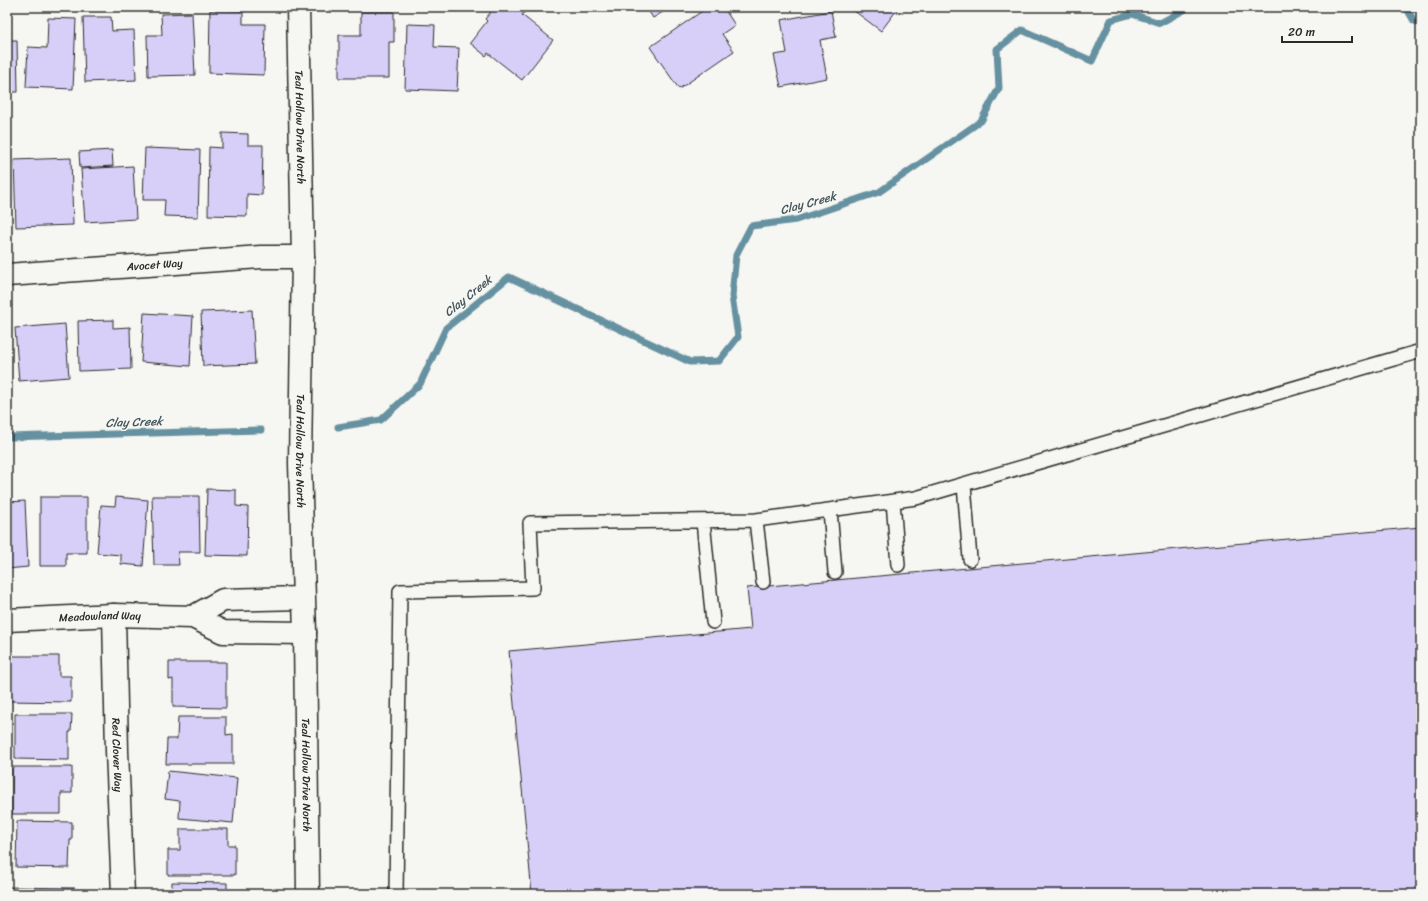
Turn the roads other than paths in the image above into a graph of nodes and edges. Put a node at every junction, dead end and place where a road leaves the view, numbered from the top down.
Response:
1 (298, 7) edge
2 (303, 257) junction
3 (7, 275) edge
4 (1420, 355) edge
5 (964, 484) junction
6 (893, 501) junction
7 (830, 510) junction
8 (756, 520) junction
9 (703, 521) junction
10 (970, 558) dead end
11 (898, 565) dead end
12 (835, 572) dead end
13 (763, 582) dead end
14 (303, 598) junction
15 (114, 615) junction
16 (194, 617) junction
17 (7, 620) edge
18 (713, 622) dead end
19 (304, 633) junction
20 (123, 894) edge
21 (308, 894) edge
22 (396, 894) edge

1 - 2 street, Teal Hollow Drive North
2 - 3 street, Avocet Way
2 - 14 street, Teal Hollow Drive North
4 - 5 lane
5 - 6 lane
5 - 10 lane
6 - 7 lane
6 - 11 lane
7 - 8 lane
7 - 12 lane
8 - 9 lane
8 - 13 lane
9 - 18 lane
9 - 22 lane
14 - 16 street
14 - 19 street, Teal Hollow Drive North
15 - 16 street, Meadowland Way
15 - 17 street, Meadowland Way
15 - 20 street, Red Clover Way
16 - 19 street, Meadowland Way
19 - 21 street, Teal Hollow Drive North

